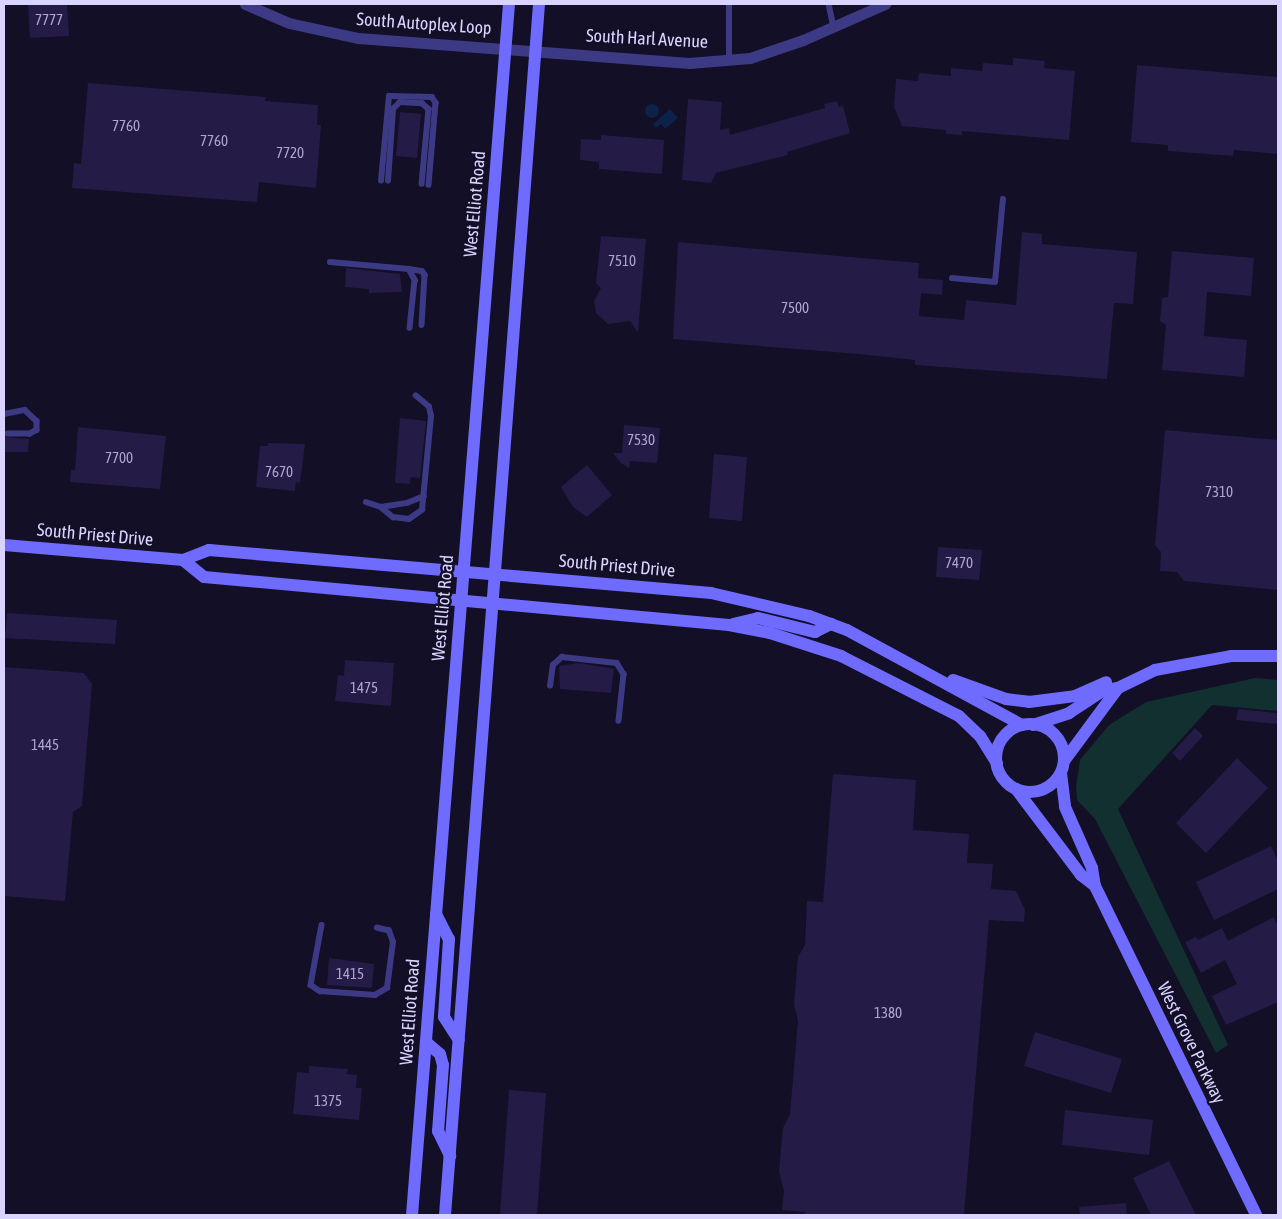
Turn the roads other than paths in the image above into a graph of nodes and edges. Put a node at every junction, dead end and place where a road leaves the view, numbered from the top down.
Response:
1 (245, 4) edge
2 (509, 4) edge
3 (539, 4) edge
4 (729, 4) edge
5 (828, 4) edge
6 (885, 4) edge
7 (834, 28) junction
8 (511, 48) junction
9 (536, 50) junction
10 (729, 59) junction
11 (422, 184) dead end
12 (429, 185) dead end
13 (1004, 199) dead end
14 (330, 262) dead end
15 (409, 269) junction
16 (952, 278) dead end
17 (422, 325) dead end
18 (410, 328) dead end
19 (416, 396) dead end
20 (4, 414) edge
21 (8, 434) dead end
22 (424, 496) junction
23 (366, 502) dead end
24 (381, 507) junction
25 (4, 545) edge
26 (183, 560) junction
27 (463, 572) junction
28 (497, 574) junction
29 (461, 602) junction
30 (494, 604) junction
31 (831, 624) junction
32 (729, 625) junction
33 (1278, 656) edge
34 (920, 668) junction
35 (1138, 676) junction
36 (550, 686) dead end
37 (1118, 688) junction
38 (619, 721) dead end
39 (1028, 725) junction
40 (996, 763) junction
41 (1062, 767) junction
42 (1016, 789) junction
43 (1095, 886) junction
44 (436, 914) junction
45 (322, 925) dead end
46 (377, 928) dead end
47 (459, 1040) junction
48 (426, 1042) junction
49 (450, 1156) junction
50 (412, 1215) edge
51 (445, 1215) edge
52 (1256, 1215) edge

1 - 8 street, South Autoplex Loop
2 - 8 main road, West Elliot Road
3 - 9 main road
4 - 10 lane
5 - 7 lane
6 - 7 street, South Harl Avenue
7 - 10 street, South Harl Avenue
8 - 9 street, South Harl Avenue
8 - 27 main road, West Elliot Road
9 - 10 street, South Harl Avenue
9 - 28 main road
11 - 12 lane
13 - 16 lane
14 - 15 lane
15 - 17 lane
15 - 18 lane
19 - 22 lane
20 - 21 lane
22 - 24 lane
22 - 24 lane
23 - 24 lane
25 - 26 main road, South Priest Drive
26 - 27 main road, South Priest Drive
26 - 29 main road
27 - 28 main road, South Priest Drive
27 - 29 main road, West Elliot Road
28 - 30 main road
28 - 31 main road, South Priest Drive
29 - 30 main road
29 - 44 main road, West Elliot Road
30 - 32 main road
30 - 47 main road
31 - 32 main road
31 - 34 main road, South Priest Drive
32 - 40 main road
33 - 35 main road
34 - 35 main road
34 - 39 main road, South Priest Drive
35 - 37 main road
36 - 38 lane
37 - 39 main road
37 - 41 main road
39 - 40 main road
39 - 41 main road
40 - 42 main road
41 - 42 main road
41 - 43 main road, West Grove Parkway
42 - 43 main road, West Grove Parkway
43 - 52 main road, West Grove Parkway
44 - 47 main road
44 - 48 main road, West Elliot Road
45 - 46 lane
47 - 49 main road
48 - 49 main road
48 - 50 main road, West Elliot Road
49 - 51 main road

